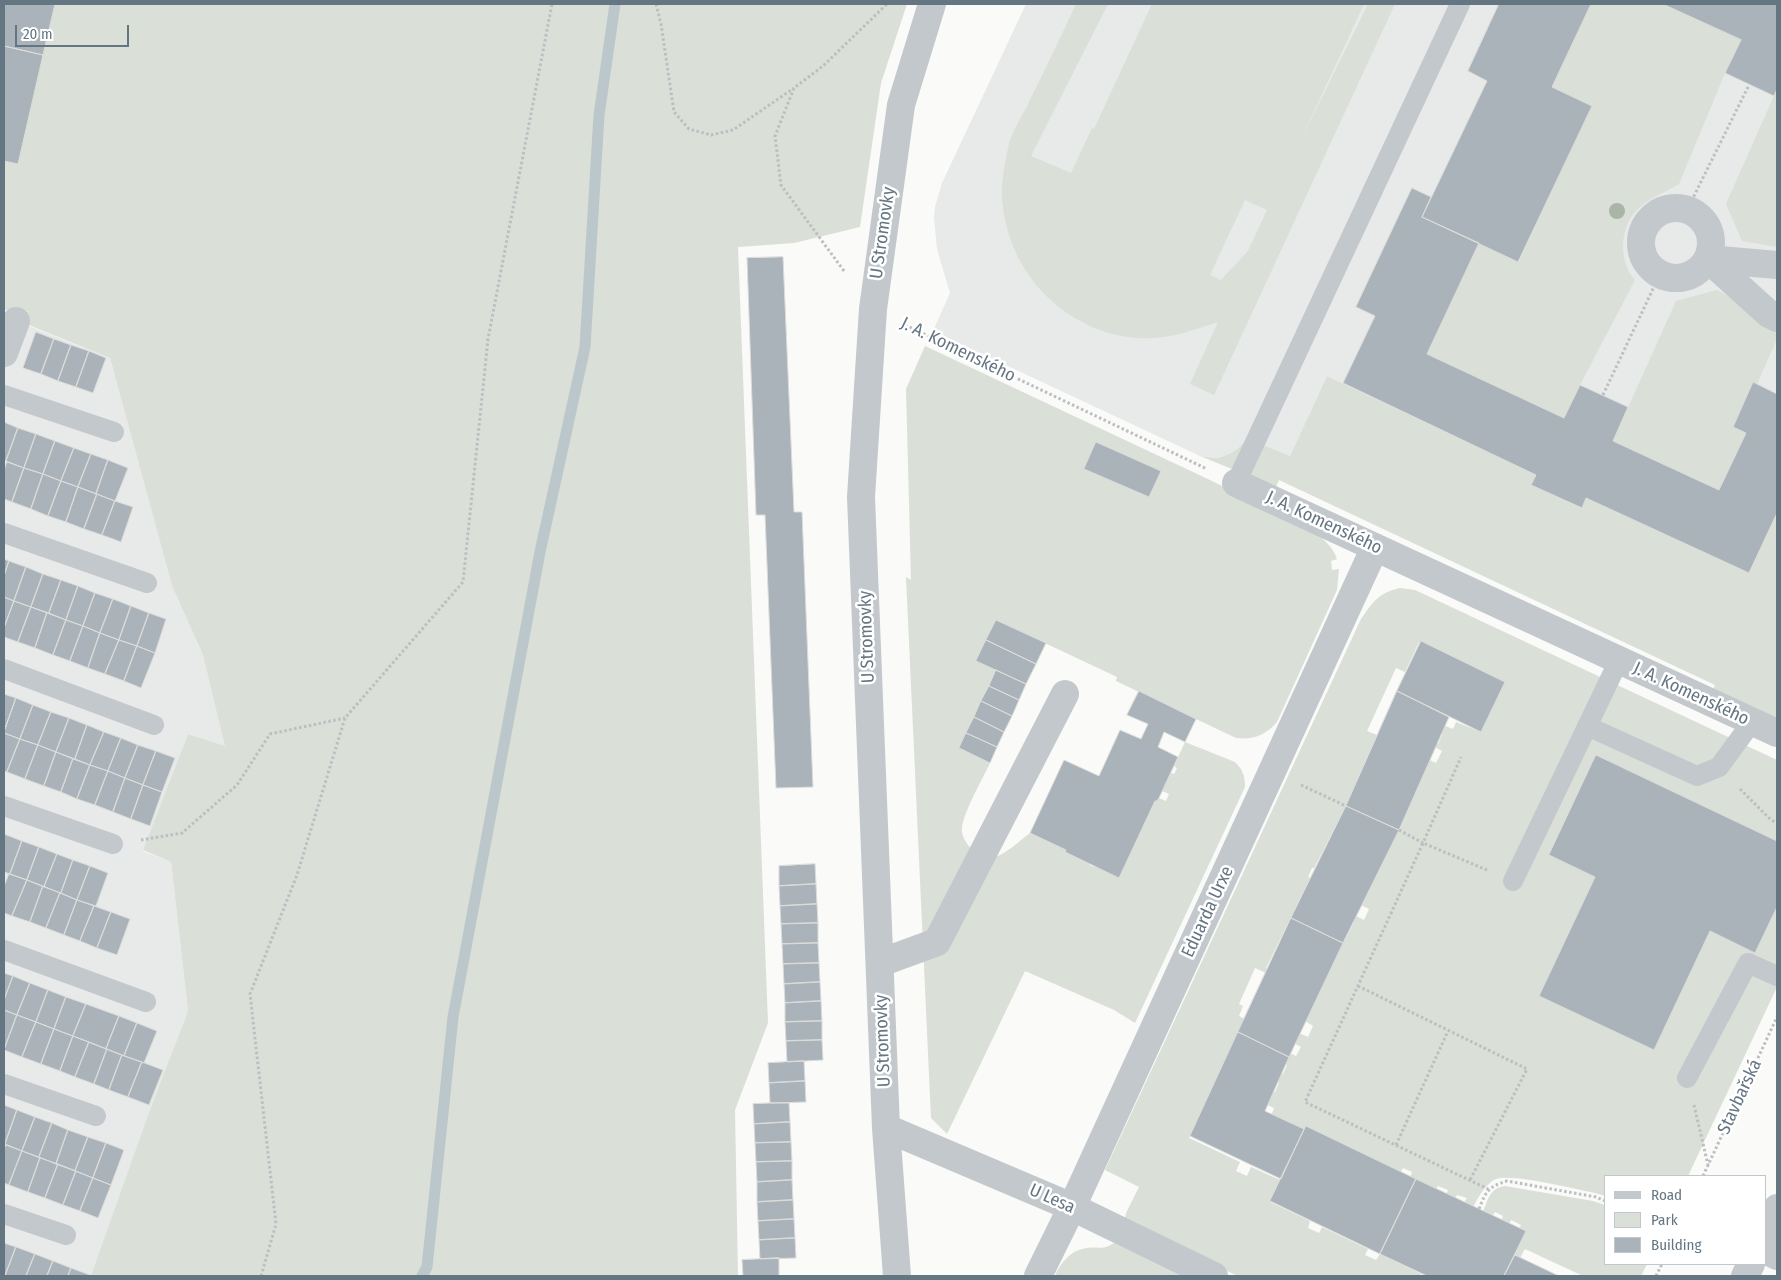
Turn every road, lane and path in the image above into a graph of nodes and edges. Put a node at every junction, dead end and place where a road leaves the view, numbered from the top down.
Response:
1 (552, 4) edge
2 (656, 4) edge
3 (887, 4) edge
4 (932, 4) edge
5 (1460, 4) edge
6 (1750, 85) dead end
7 (794, 88) junction
8 (1687, 210) junction
9 (1708, 258) junction
10 (1777, 265) edge
11 (1660, 274) junction
12 (872, 309) junction
13 (1777, 318) edge
14 (16, 321) dead end
15 (4, 353) edge
16 (1603, 395) dead end
17 (4, 396) edge
18 (114, 432) dead end
19 (1236, 483) junction
20 (4, 533) edge
21 (1375, 547) junction
22 (147, 583) dead end
23 (1619, 660) junction
24 (4, 669) edge
25 (1065, 694) dead end
26 (345, 718) junction
27 (1752, 722) junction
28 (154, 725) dead end
29 (1587, 726) junction
30 (1777, 733) edge
31 (1461, 758) dead end
32 (1719, 767) junction
33 (1272, 772) junction
34 (4, 806) edge
35 (1346, 806) dead end
36 (1777, 823) edge
37 (1399, 830) dead end
38 (1423, 843) junction
39 (113, 844) joint
40 (1513, 881) joint
41 (4, 950) edge
42 (880, 963) junction
43 (1777, 976) edge
44 (1358, 986) junction
45 (146, 1002) dead end
46 (1777, 1017) edge
47 (1448, 1030) junction
48 (1687, 1078) joint
49 (4, 1084) edge
50 (96, 1116) dead end
51 (886, 1128) junction
52 (1396, 1145) junction
53 (1708, 1166) junction
54 (1704, 1175) edge
55 (1470, 1180) junction
56 (1488, 1189) junction
57 (1604, 1201) edge
58 (1072, 1207) junction
59 (1777, 1208) edge
60 (1479, 1209) dead end
61 (4, 1214) edge
62 (1766, 1233) edge
63 (66, 1235) dead end
64 (261, 1276) edge
65 (897, 1276) edge
66 (1038, 1276) edge
67 (1214, 1276) edge

1 - 26 path
2 - 7 path
3 - 7 path
4 - 12 street, U Stromovky
5 - 19 lane
6 - 8 path
7 - 12 path
8 - 9 street
8 - 11 street
9 - 10 street
9 - 11 street
9 - 13 street
11 - 16 path
12 - 19 path, J. A. Komenského
12 - 42 street, U Stromovky
14 - 15 street
17 - 18 lane
19 - 21 street, J. A. Komenského
20 - 22 lane
21 - 23 street, J. A. Komenského
21 - 33 street, Eduarda Urxe
23 - 27 street, J. A. Komenského
23 - 29 lane
24 - 28 lane
25 - 42 street
26 - 39 path
26 - 64 path
27 - 30 street, J. A. Komenského
27 - 32 lane
29 - 32 lane
29 - 40 lane
31 - 38 path
32 - 36 path
33 - 35 path
33 - 58 street, Eduarda Urxe
34 - 39 lane
37 - 38 path
38 - 40 path
38 - 44 path
41 - 45 lane
42 - 51 street, U Stromovky
43 - 48 lane
44 - 47 path
44 - 52 path
46 - 53 path, Stavbařská
47 - 52 path
47 - 55 path
48 - 53 path
49 - 50 lane
51 - 58 street, U Lesa
51 - 65 street, U Stromovky
52 - 55 path
53 - 54 path, Stavbařská
55 - 56 path
56 - 57 path
56 - 60 path
58 - 66 street, Eduarda Urxe
58 - 67 street, U Lesa
59 - 62 street
61 - 63 lane

